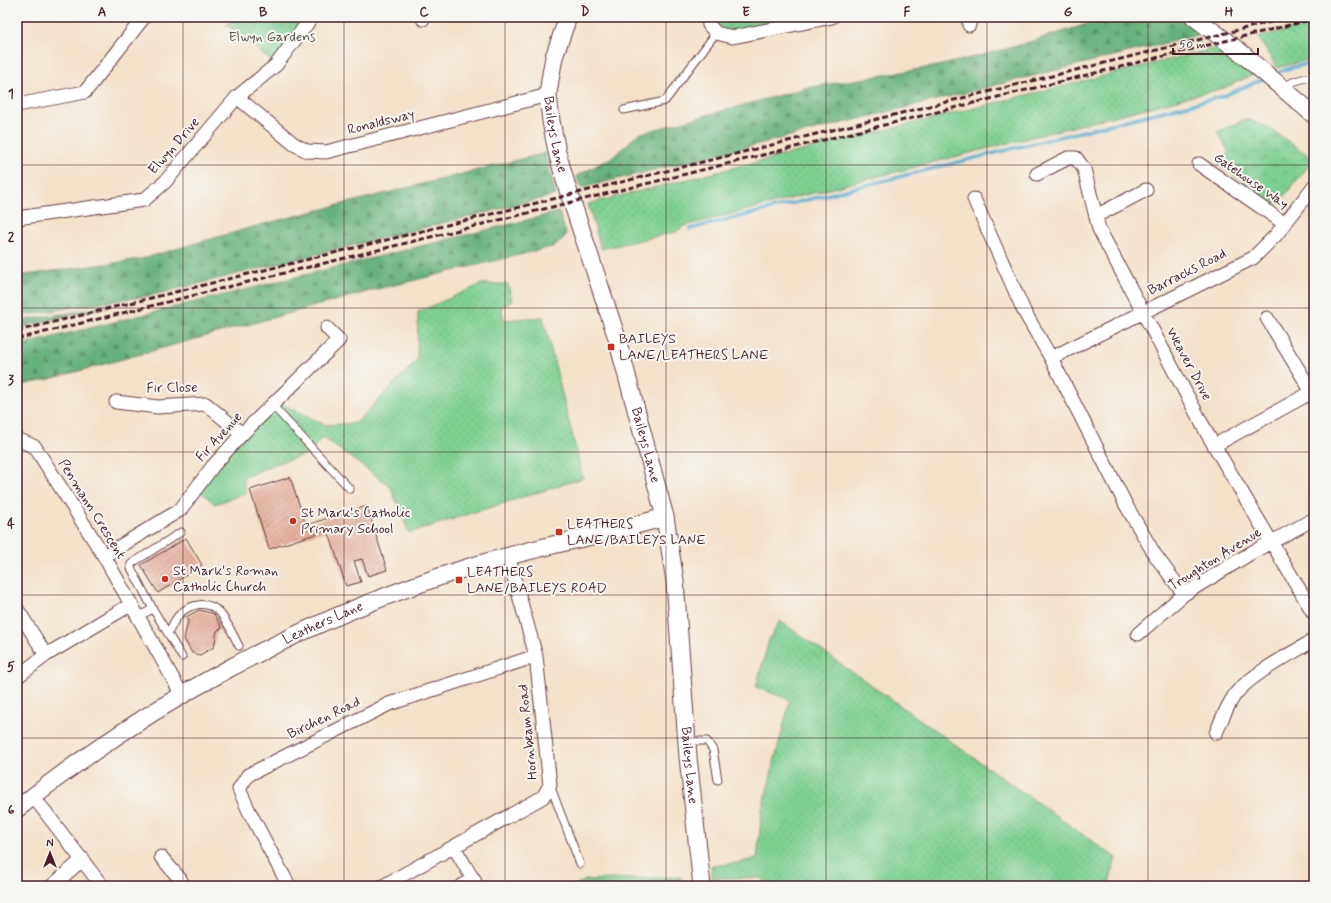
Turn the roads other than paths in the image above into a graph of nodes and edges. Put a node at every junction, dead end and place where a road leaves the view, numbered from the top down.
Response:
1 (144, 17) edge
2 (312, 17) edge
3 (568, 17) edge
4 (708, 17) edge
5 (832, 17) edge
6 (1194, 17) edge
7 (716, 33) junction
8 (1314, 76) edge
9 (1281, 85) junction
10 (548, 95) junction
11 (237, 97) junction
12 (17, 105) edge
13 (624, 110) dead end
14 (1314, 115) edge
15 (1199, 164) dead end
16 (1037, 174) dead end
17 (1314, 186) edge
18 (1146, 190) dead end
19 (974, 199) dead end
20 (1096, 216) junction
21 (17, 218) edge
22 (1285, 224) junction
23 (1144, 312) junction
24 (1268, 318) dead end
25 (327, 328) dead end
26 (1051, 358) junction
27 (1313, 391) edge
28 (116, 402) dead end
29 (272, 405) junction
30 (242, 434) junction
31 (17, 442) edge
32 (1215, 445) junction
33 (350, 490) dead end
34 (664, 517) junction
35 (1314, 519) edge
36 (181, 532) dead end
37 (1272, 542) junction
38 (104, 556) junction
39 (508, 556) junction
40 (1184, 594) junction
41 (130, 605) junction
42 (17, 609) edge
43 (153, 609) junction
44 (1314, 614) edge
45 (137, 617) junction
46 (168, 634) junction
47 (1138, 634) dead end
48 (1314, 640) edge
49 (239, 646) dead end
50 (46, 655) junction
51 (536, 656) junction
52 (182, 657) dead end
53 (17, 677) edge
54 (182, 695) junction
55 (1216, 733) dead end
56 (687, 740) junction
57 (718, 780) dead end
58 (550, 784) junction
59 (33, 796) junction
60 (17, 809) edge
61 (454, 847) junction
62 (161, 857) dead end
63 (83, 859) junction
64 (580, 864) dead end
65 (475, 882) edge
66 (52, 886) edge
67 (102, 886) edge
68 (184, 886) edge
69 (289, 886) edge
70 (384, 886) edge
71 (461, 886) edge
72 (702, 886) edge

1 - 12 street
2 - 11 street, Elwyn Drive
3 - 10 street, Baileys Lane
4 - 7 street
5 - 7 street
6 - 9 street
7 - 13 lane
8 - 9 lane
9 - 14 street
10 - 11 street, Ronaldsway
10 - 34 street, Baileys Lane
11 - 21 street, Elwyn Drive
15 - 22 street, Gatehouse Way
16 - 20 street, Weaver Drive
17 - 22 street, Barracks Road
18 - 20 street
19 - 26 street
20 - 23 street, Weaver Drive
22 - 23 street, Barracks Road
23 - 26 street, Barracks Road
23 - 32 street, Weaver Drive
24 - 27 street
25 - 29 street, Fir Avenue
26 - 40 street
27 - 32 street
28 - 30 street, Fir Close
29 - 30 street, Fir Avenue
29 - 33 lane
30 - 38 street, Fir Avenue
31 - 38 street, Penmann Crescent
32 - 37 street, Weaver Drive
34 - 39 street, Leathers Lane
34 - 56 street, Baileys Lane
35 - 37 street, Troughton Avenue
36 - 43 lane
37 - 40 street, Troughton Avenue
37 - 44 street, Weaver Drive
38 - 41 street, Penmann Crescent
39 - 51 street, Hornbeam Road
39 - 54 street, Leathers Lane
40 - 47 street, Troughton Avenue
41 - 45 street, Penmann Crescent
41 - 50 street
42 - 50 street
43 - 45 lane
43 - 46 lane
45 - 54 street, Penmann Crescent
46 - 49 lane
46 - 52 lane
48 - 55 street
50 - 53 street
51 - 58 street, Hornbeam Road
51 - 69 street, Birchen Road
54 - 59 street, Leathers Lane
56 - 57 lane
56 - 72 street, Baileys Lane
58 - 61 street, Hornbeam Road
58 - 64 lane
59 - 60 street, Leathers Lane
59 - 63 street
61 - 65 street
61 - 70 street, Hornbeam Road
62 - 68 street
63 - 66 street
63 - 67 street
65 - 71 street

